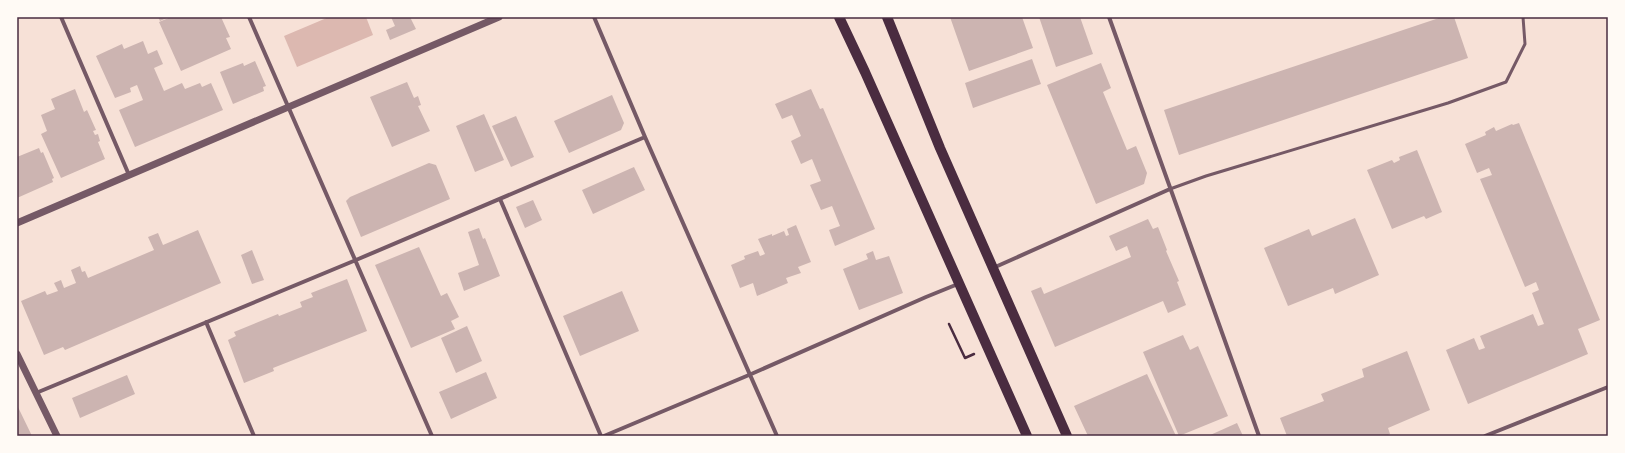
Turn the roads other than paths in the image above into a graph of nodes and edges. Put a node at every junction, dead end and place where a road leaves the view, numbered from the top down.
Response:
1 (61, 17) edge
2 (250, 17) edge
3 (499, 17) edge
4 (594, 17) edge
5 (839, 17) edge
6 (887, 17) edge
7 (1109, 17) edge
8 (1523, 17) edge
9 (288, 107) junction
10 (645, 137) junction
11 (129, 175) junction
12 (1170, 189) junction
13 (500, 199) junction
14 (17, 223) edge
15 (356, 260) junction
16 (993, 268) junction
17 (958, 284) junction
18 (206, 322) junction
19 (17, 354) edge
20 (749, 376) junction
21 (1608, 386) edge
22 (36, 392) junction
23 (57, 436) edge
24 (254, 436) edge
25 (432, 436) edge
26 (602, 436) edge
27 (777, 436) edge
28 (1027, 436) edge
29 (1067, 436) edge
30 (1259, 436) edge
31 (1485, 436) edge

1 - 11 street
2 - 9 street
3 - 9 street
4 - 10 street
5 - 17 main road
6 - 16 main road
7 - 12 street
8 - 12 lane
9 - 11 street
9 - 15 street
10 - 13 street
10 - 20 street
11 - 14 street
12 - 16 street
12 - 30 street
13 - 15 street
13 - 26 street
15 - 18 street
15 - 25 street
16 - 29 main road
17 - 20 street
17 - 28 main road
18 - 22 street
18 - 24 street
19 - 22 street
20 - 26 street
20 - 27 street
21 - 31 street
22 - 23 street

